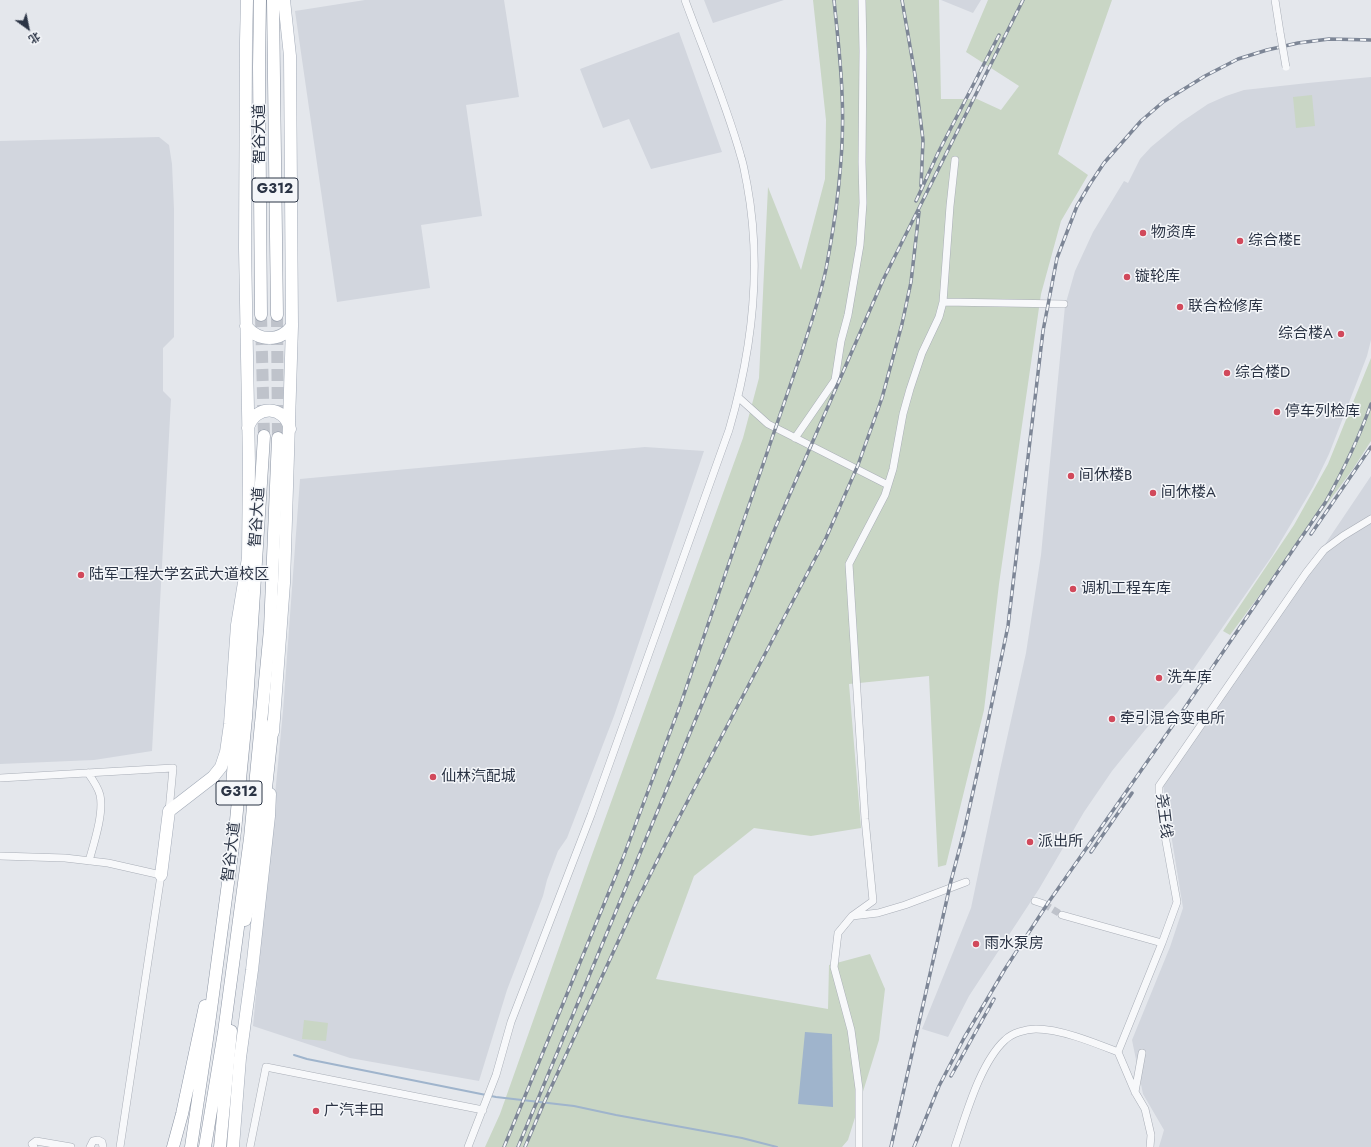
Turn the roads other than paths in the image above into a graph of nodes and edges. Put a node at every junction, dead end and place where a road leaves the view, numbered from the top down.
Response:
1 (247, 0) edge
2 (260, 0) edge
3 (273, 0) edge
4 (284, 0) edge
5 (684, 0) edge
6 (862, 0) edge
7 (1275, 0) edge
8 (1286, 67) dead end
9 (955, 160) dead end
10 (943, 302) junction
11 (1064, 304) dead end
12 (261, 315) tunnel mouth
13 (277, 315) tunnel mouth
14 (246, 326) junction
15 (292, 326) junction
16 (738, 397) junction
17 (290, 430) junction
18 (248, 436) junction
19 (264, 436) tunnel mouth
20 (278, 438) tunnel mouth
21 (795, 438) junction
22 (888, 485) junction
23 (1371, 520) edge
24 (248, 558) junction
25 (273, 723) junction
26 (88, 773) junction
27 (0, 778) edge
28 (169, 810) junction
29 (0, 856) edge
30 (89, 861) junction
31 (161, 875) junction
32 (966, 882) dead end
33 (1035, 902) dead end
34 (1044, 904) tunnel mouth
35 (1062, 915) tunnel mouth
36 (852, 916) junction
37 (223, 921) junction
38 (1162, 943) junction
39 (233, 964) junction
40 (1118, 1052) junction
41 (1142, 1053) dead end
42 (1135, 1092) junction
43 (483, 1110) junction
44 (34, 1147) edge
45 (71, 1147) edge
46 (90, 1147) edge
47 (103, 1147) edge
48 (120, 1147) edge
49 (173, 1147) edge
50 (191, 1147) edge
51 (205, 1147) edge
52 (220, 1147) edge
53 (233, 1147) edge
54 (250, 1147) edge
55 (468, 1147) edge
56 (859, 1147) edge
57 (955, 1147) edge
58 (1150, 1147) edge

1 - 14 main road
2 - 12 main road, 智谷大道 / G312
3 - 13 main road, 智谷大道 / G312
4 - 15 main road
5 - 16 street
6 - 21 street
7 - 8 street, bridge
9 - 10 street
10 - 11 street
10 - 22 street
14 - 15 main road
14 - 18 main road
15 - 17 main road
16 - 21 street
16 - 43 street
17 - 18 main road
17 - 25 main road
18 - 24 main road
19 - 37 main road, 智谷大道 / G312
20 - 39 main road, 智谷大道 / G312
21 - 22 street
22 - 36 street
23 - 38 street, 尧王线
24 - 28 main road
24 - 37 main road
25 - 39 main road
25 - 53 main road
26 - 27 street
26 - 28 street
26 - 30 street
28 - 31 main road
29 - 30 street
30 - 31 street
31 - 48 street
32 - 36 street
33 - 34 street
35 - 38 street
36 - 56 street
37 - 49 main road
37 - 50 main road, 智谷大道 / G312
38 - 40 street, 尧王线
39 - 51 main road, 智谷大道 / G312
39 - 52 main road
40 - 42 street
40 - 57 street
41 - 42 street
42 - 58 street
43 - 54 street
43 - 55 street
44 - 45 street
46 - 47 street

